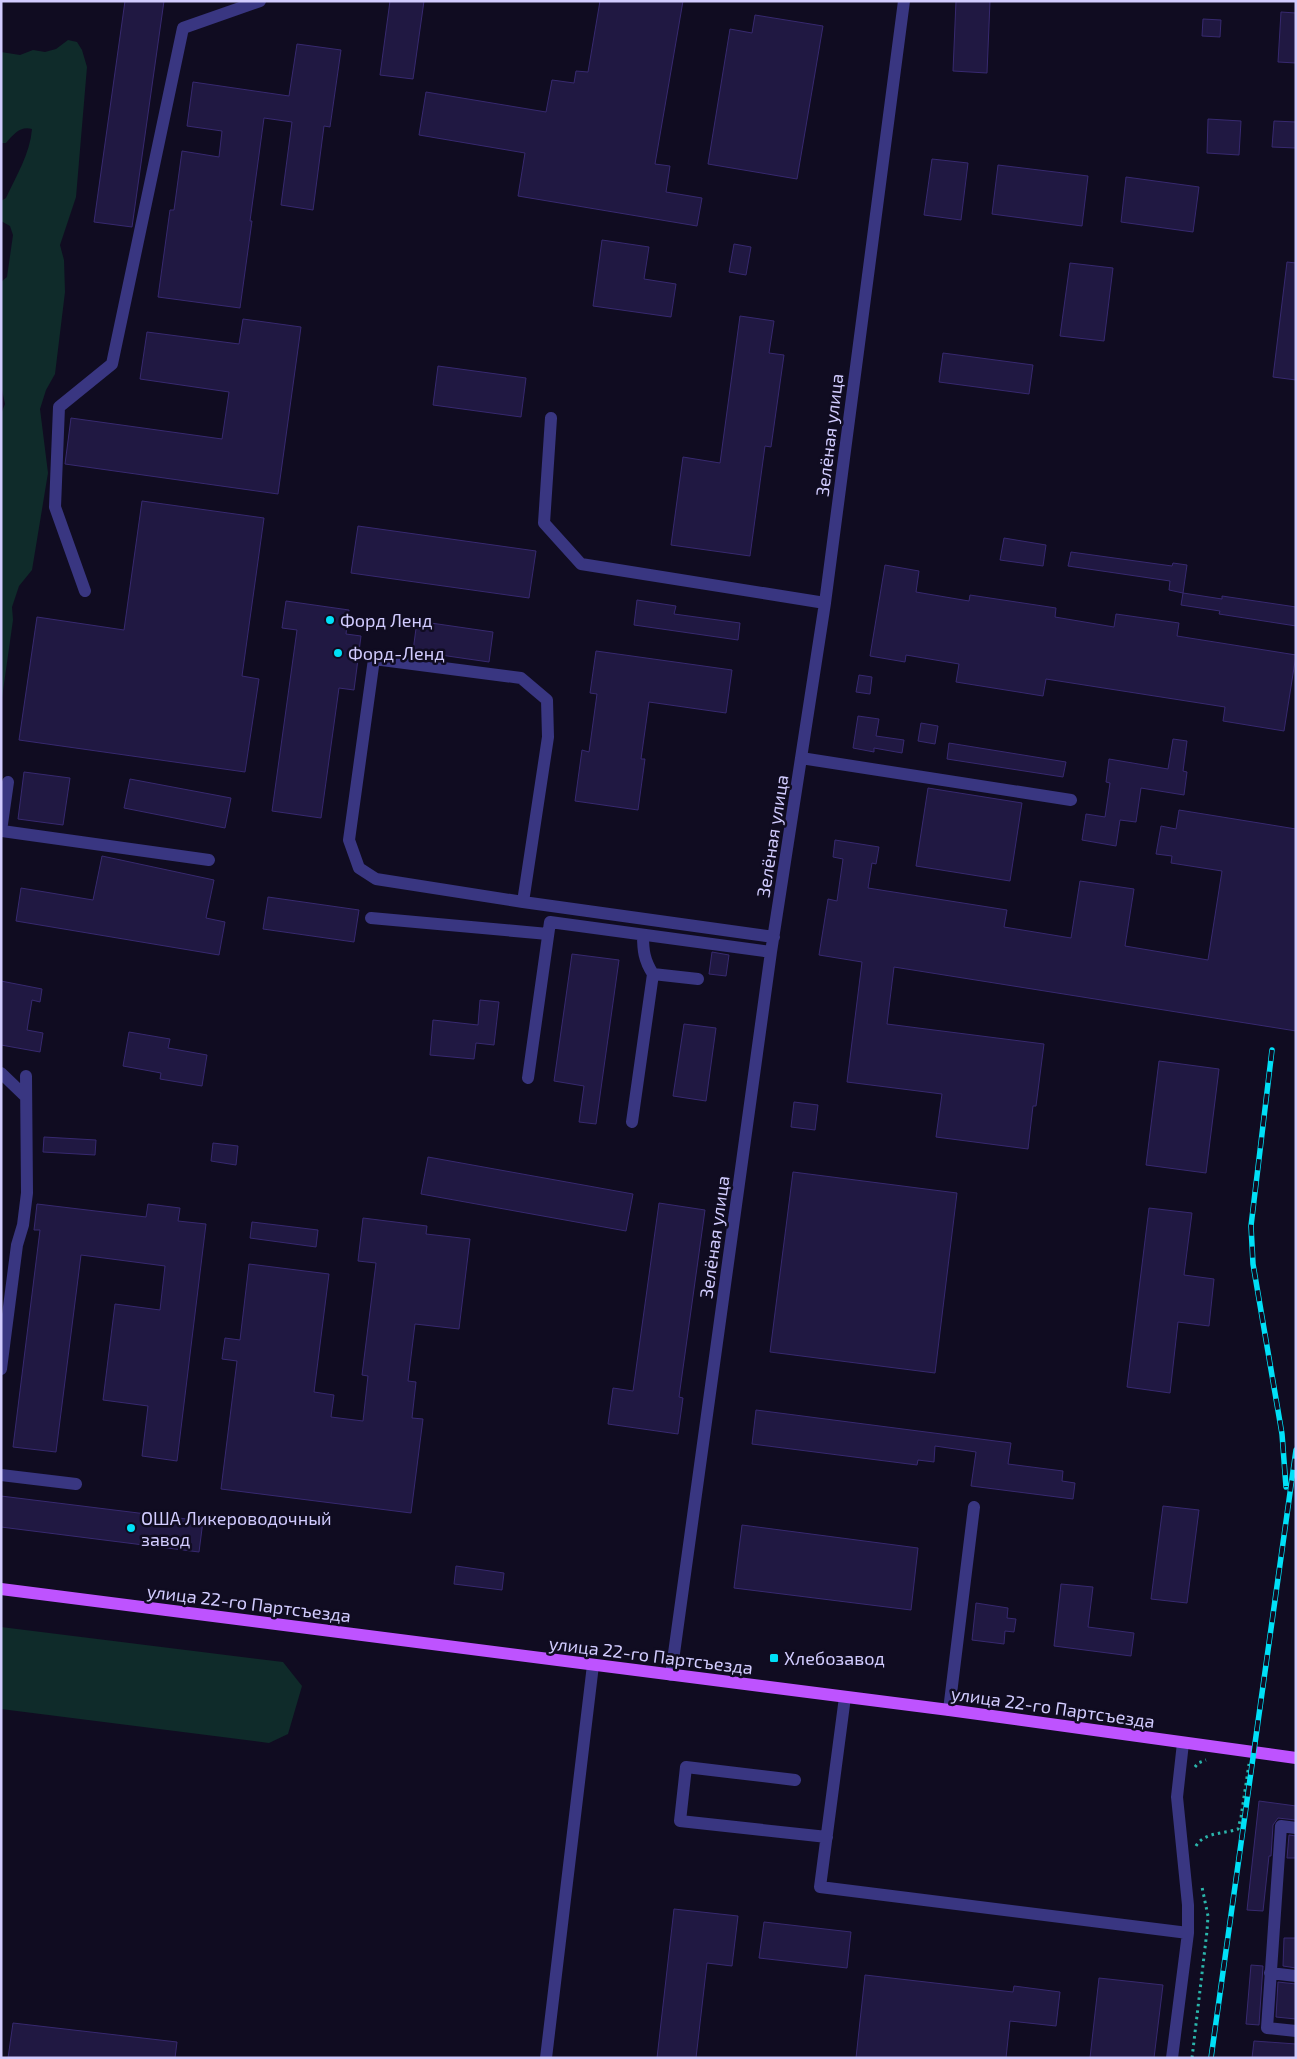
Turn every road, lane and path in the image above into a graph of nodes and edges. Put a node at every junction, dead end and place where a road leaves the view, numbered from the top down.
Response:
1 (260, 1) edge
2 (904, 1) edge
3 (551, 418) dead end
4 (85, 591) dead end
5 (825, 603) junction
6 (801, 758) junction
7 (8, 782) dead end
8 (1071, 800) dead end
9 (1, 831) edge
10 (209, 860) dead end
11 (523, 902) junction
12 (371, 918) dead end
13 (548, 934) junction
14 (643, 935) junction
15 (774, 937) junction
16 (772, 952) junction
17 (653, 974) junction
18 (698, 979) dead end
19 (1, 1073) edge
20 (26, 1076) dead end
21 (528, 1078) dead end
22 (26, 1098) junction
23 (632, 1122) dead end
24 (1, 1369) edge
25 (1, 1475) edge
26 (76, 1484) dead end
27 (974, 1507) dead end
28 (1, 1589) edge
29 (593, 1665) junction
30 (671, 1675) junction
31 (846, 1697) junction
32 (949, 1710) junction
33 (1183, 1743) junction
34 (1296, 1758) edge
35 (1208, 1759) dead end
36 (1241, 1763) dead end
37 (1193, 1770) dead end
38 (795, 1780) dead end
39 (1296, 1828) edge
40 (827, 1837) junction
41 (1193, 1842) dead end
42 (1188, 1933) junction
43 (1270, 1973) junction
44 (1296, 1976) edge
45 (1296, 2031) edge
46 (546, 2058) edge
47 (1172, 2058) edge

1 - 4 street
2 - 5 street, Зелёная улица
3 - 5 street
5 - 6 street, Зелёная улица
6 - 8 street
6 - 15 street, Зелёная улица
7 - 9 street
9 - 10 street
11 - 11 street
11 - 15 street
12 - 13 street
13 - 14 street
13 - 21 street
14 - 16 street
14 - 17 street
15 - 16 street, Зелёная улица
16 - 30 street, Зелёная улица
17 - 18 street
17 - 23 street
19 - 22 street
20 - 22 street
22 - 24 street
25 - 26 street
27 - 32 street
28 - 29 main road, улица 22-го Партсъезда
29 - 30 main road, улица 22-го Партсъезда
29 - 46 street
30 - 31 main road, улица 22-го Партсъезда
31 - 32 main road, улица 22-го Партсъезда
31 - 40 street
32 - 33 main road, улица 22-го Партсъезда
33 - 34 main road, улица 22-го Партсъезда
33 - 42 street
35 - 37 path
36 - 41 path
38 - 40 street
39 - 43 street
40 - 42 street
42 - 47 street
43 - 44 street
43 - 45 street

